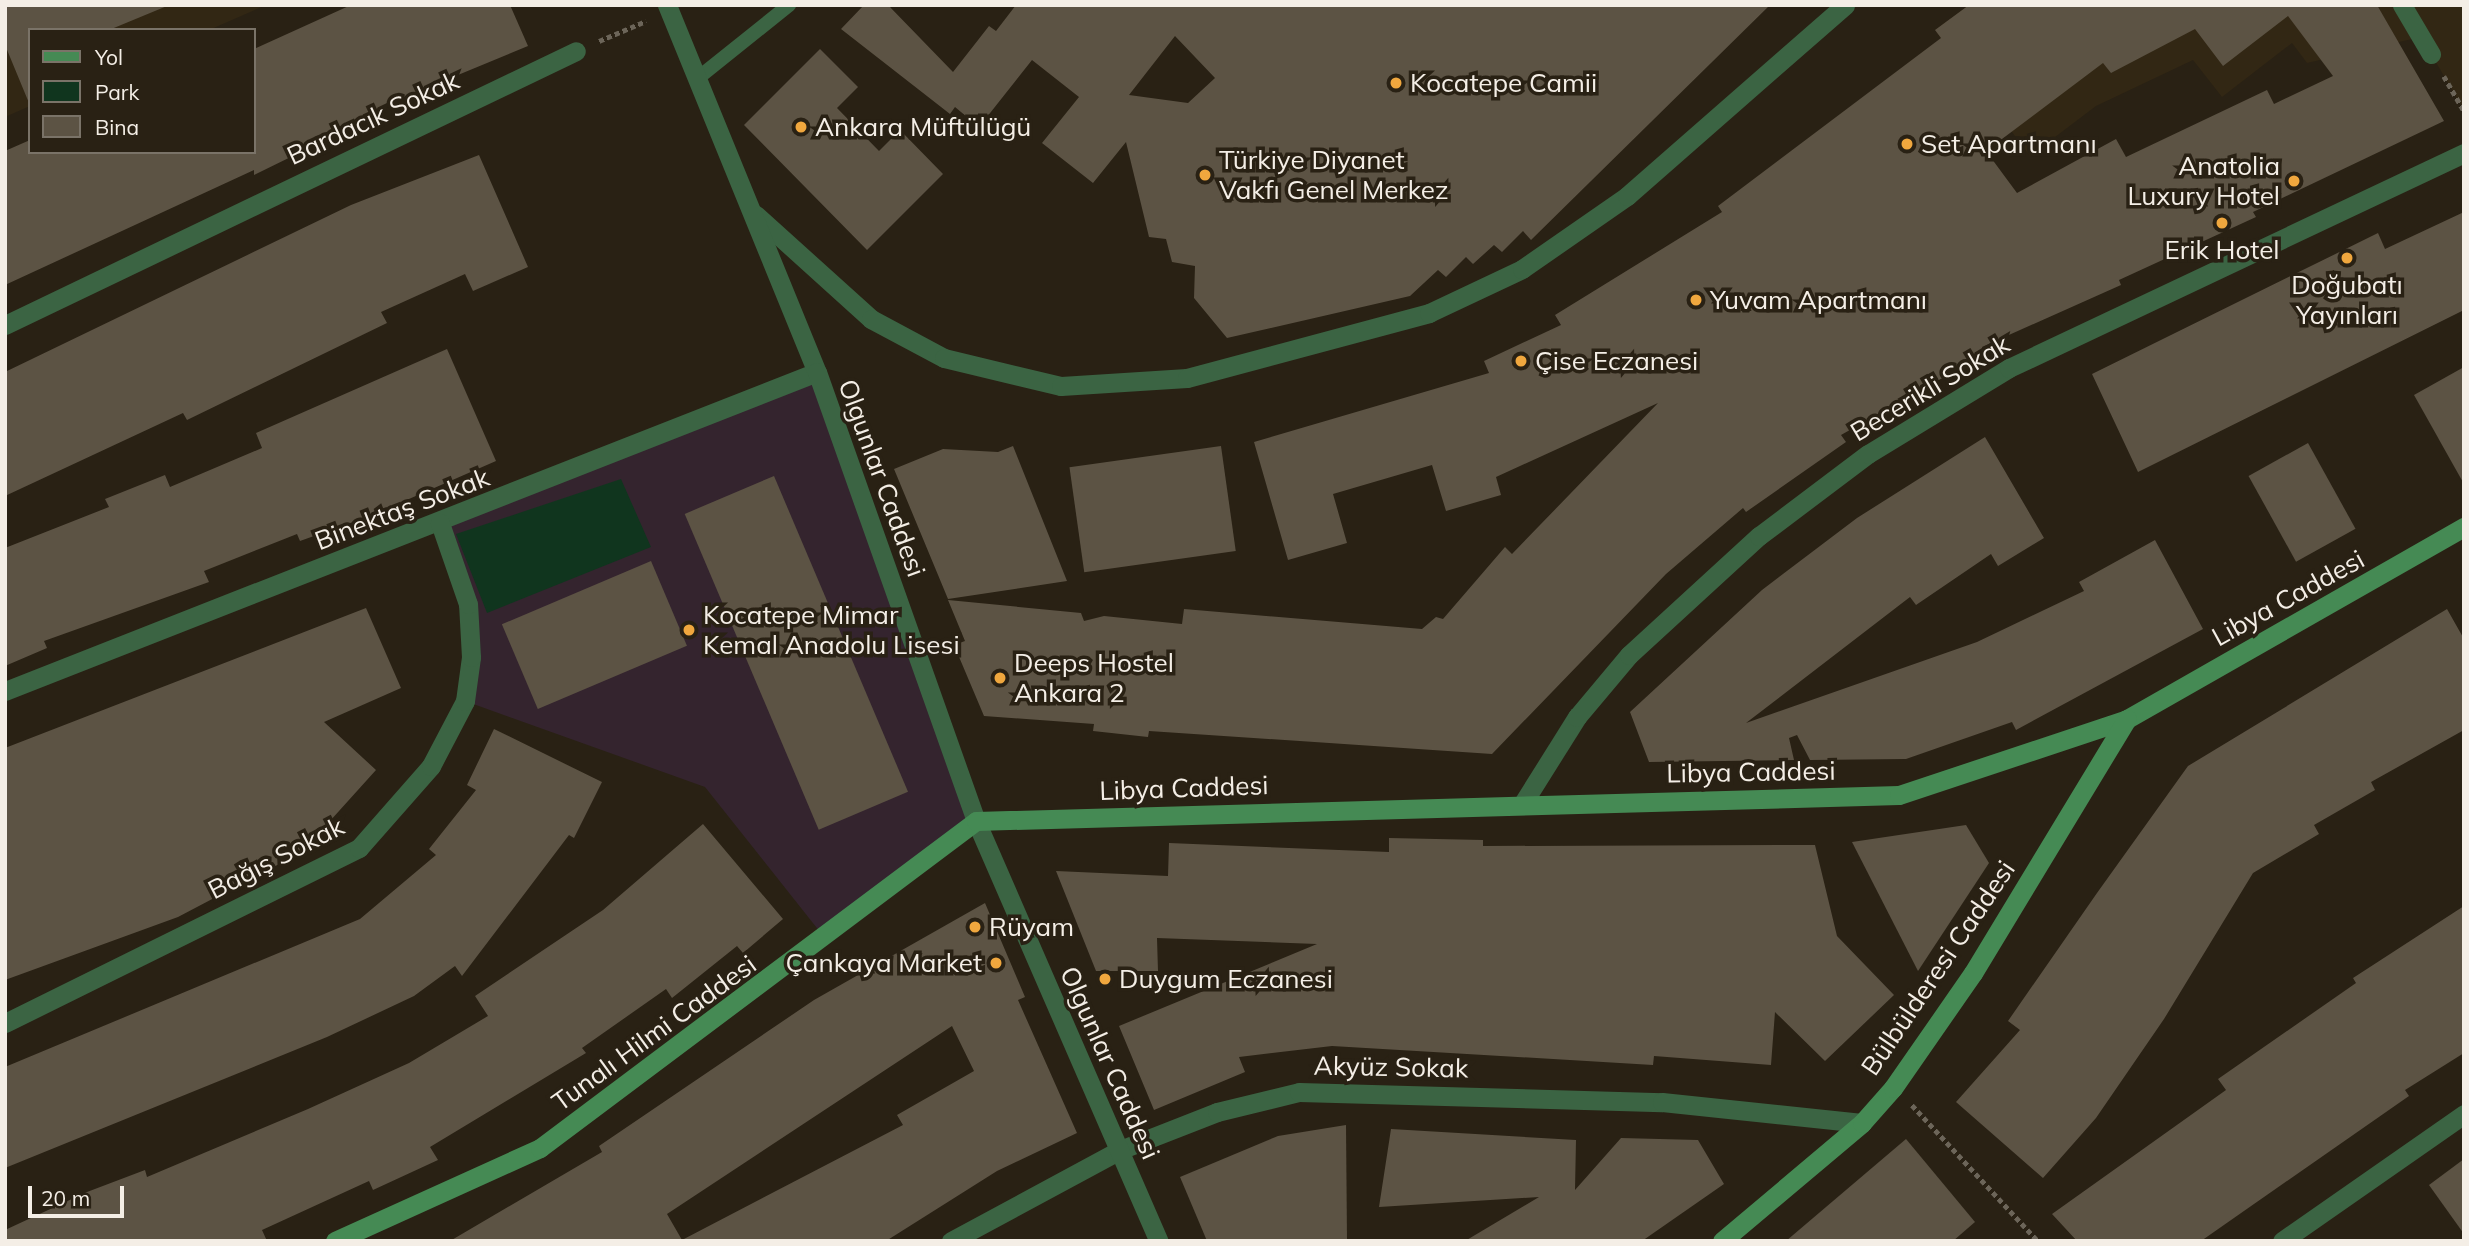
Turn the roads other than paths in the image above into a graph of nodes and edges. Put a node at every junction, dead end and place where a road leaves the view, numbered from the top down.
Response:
1 (789, 5) edge
2 (1845, 5) edge
3 (2402, 5) edge
4 (668, 8) edge
5 (576, 51) road end
6 (2431, 54) road end
7 (698, 78) junction
8 (2464, 153) edge
9 (756, 215) junction
10 (5, 325) edge
11 (817, 372) junction
12 (440, 523) junction
13 (2464, 527) edge
14 (5, 691) edge
15 (2127, 719) junction
16 (1523, 803) junction
17 (976, 821) junction
18 (5, 1023) edge
19 (2464, 1114) edge
20 (1862, 1123) junction
21 (1120, 1150) junction
22 (335, 1241) edge
23 (951, 1241) edge
24 (1159, 1241) edge
25 (1722, 1241) edge
26 (2282, 1241) edge

1 - 7 lane
2 - 9 street
3 - 6 street
4 - 7 street, Olgunlar Caddesi
5 - 10 street, Bardacık Sokak
7 - 9 street, Olgunlar Caddesi
8 - 16 street, Becerikli Sokak
9 - 11 street, Olgunlar Caddesi
11 - 12 street, Binektaş Sokak
11 - 17 street, Olgunlar Caddesi
12 - 14 street, Binektaş Sokak
12 - 18 street, Bağış Sokak
13 - 15 main road, Libya Caddesi
15 - 16 main road, Libya Caddesi
15 - 20 main road, Bülbülderesi Caddesi
16 - 17 main road, Libya Caddesi
17 - 21 street, Olgunlar Caddesi
17 - 22 main road, Tunalı Hilmi Caddesi
19 - 26 street
20 - 21 street, Akyüz Sokak
20 - 25 main road, Bülbülderesi Caddesi
21 - 23 street, Akyüz Sokak
21 - 24 street, Olgunlar Caddesi

